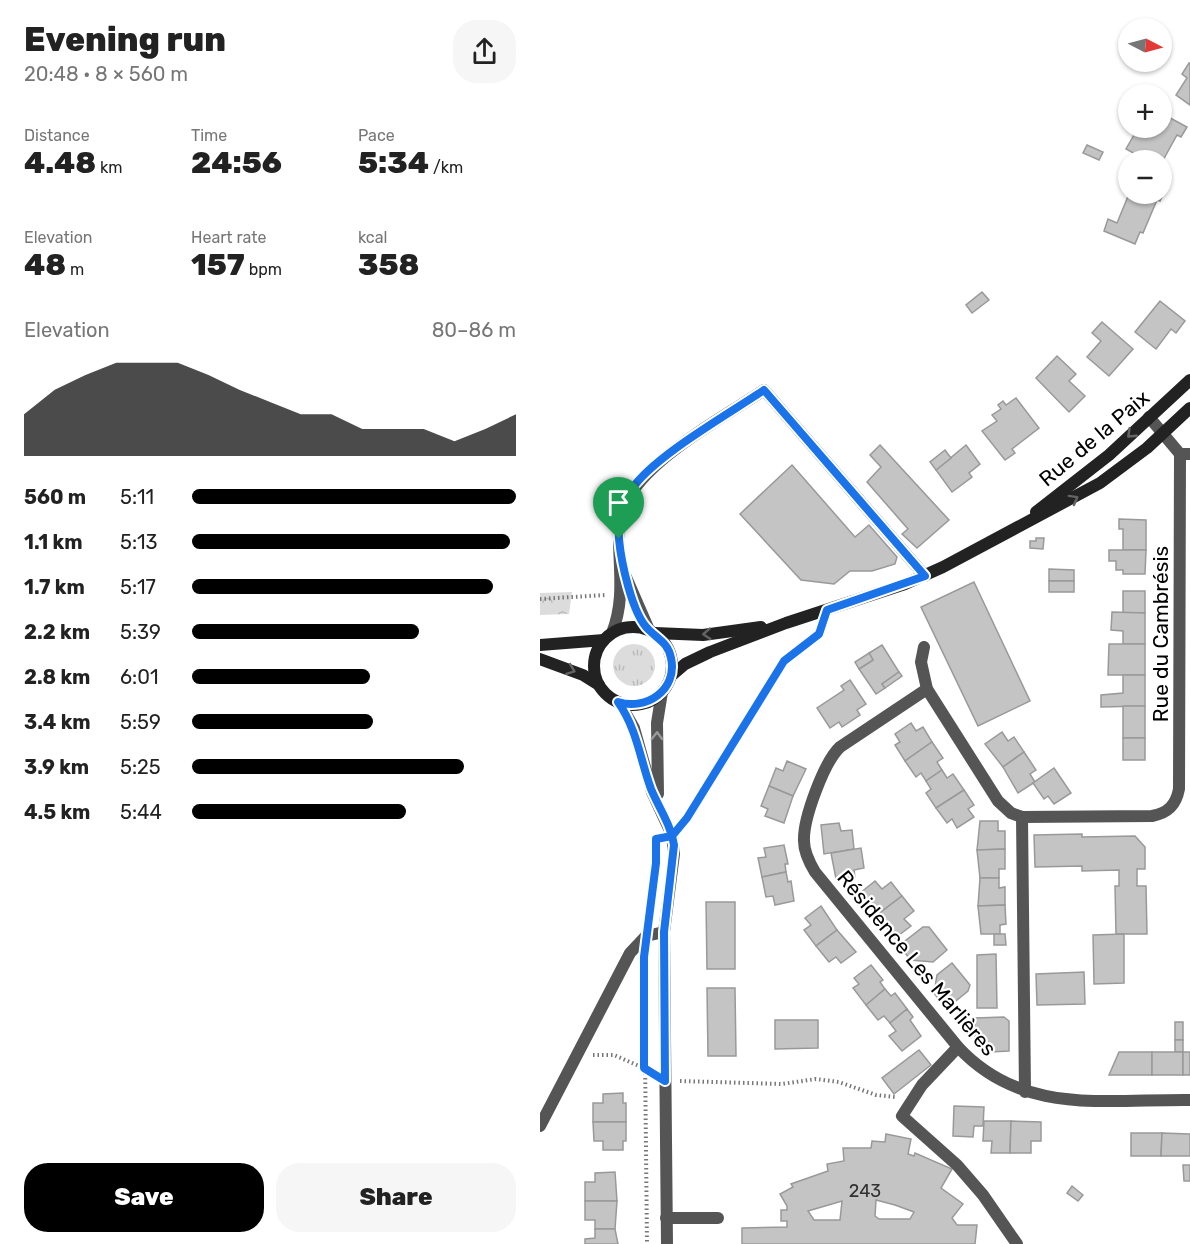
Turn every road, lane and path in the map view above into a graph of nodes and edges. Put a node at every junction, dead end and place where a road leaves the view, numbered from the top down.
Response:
1 (1190, 380) edge
2 (1190, 408) edge
3 (1149, 417) junction
4 (1163, 434) junction
5 (1185, 454) edge
6 (1021, 524) junction
7 (622, 562) junction
8 (925, 576) junction
9 (621, 594) junction
10 (540, 599) edge
11 (827, 610) junction
12 (786, 623) junction
13 (652, 632) junction
14 (608, 637) junction
15 (540, 645) edge
16 (924, 647) dead end
17 (540, 659) edge
18 (1184, 667) edge
19 (671, 676) junction
20 (600, 686) junction
21 (927, 689) junction
22 (662, 692) junction
23 (618, 702) junction
24 (664, 815) junction
25 (1022, 817) junction
26 (672, 836) junction
27 (664, 932) junction
28 (646, 936) junction
29 (958, 1047) junction
30 (575, 1056) junction
31 (644, 1068) junction
32 (665, 1081) junction
33 (922, 1085) junction
34 (1025, 1092) junction
35 (1190, 1100) edge
36 (540, 1126) edge
37 (666, 1218) junction
38 (718, 1218) dead end
39 (647, 1244) edge
40 (667, 1244) edge
41 (1017, 1244) edge

1 - 3 main road, Rue de la Paix
2 - 4 main road, Rue de la Paix
3 - 4 street
3 -> 6 main road, Rue de la Paix
4 - 5 street
6 -> 4 main road, Rue de la Paix
5 - 18 street, Rue du Cambrésis
6 - 8 main road, Rue de la Paix
7 - 8 street
7 - 9 street
7 - 13 street
8 - 11 main road, Rue de la Paix
9 - 10 path
9 - 14 street
11 - 12 main road, Rue de la Paix
11 - 26 path
12 -> 13 main road, Rue de la Paix
12 - 19 main road, Rue de la Paix
13 - 14 main road
13 - 19 main road
14 - 15 main road
14 - 20 main road
16 - 21 street
17 -> 20 main road
18 - 25 street, Rue du Cambrésis
19 - 22 main road
20 - 23 main road
21 - 25 street
21 - 29 street, Résidence Les Marlières
22 - 23 main road
24 -> 22 street
23 - 24 street
24 - 26 street
25 - 34 street, Résidence Les Marlières
26 - 27 street
27 - 28 street
27 - 32 street
28 - 30 street
28 - 31 path
29 - 33 street
29 - 34 street, Résidence Les Marlières
30 - 31 path
30 - 36 street
31 - 32 path
31 - 39 path
32 - 33 path
32 - 37 street
33 - 41 street
34 - 35 street
37 - 38 street
37 - 40 street

